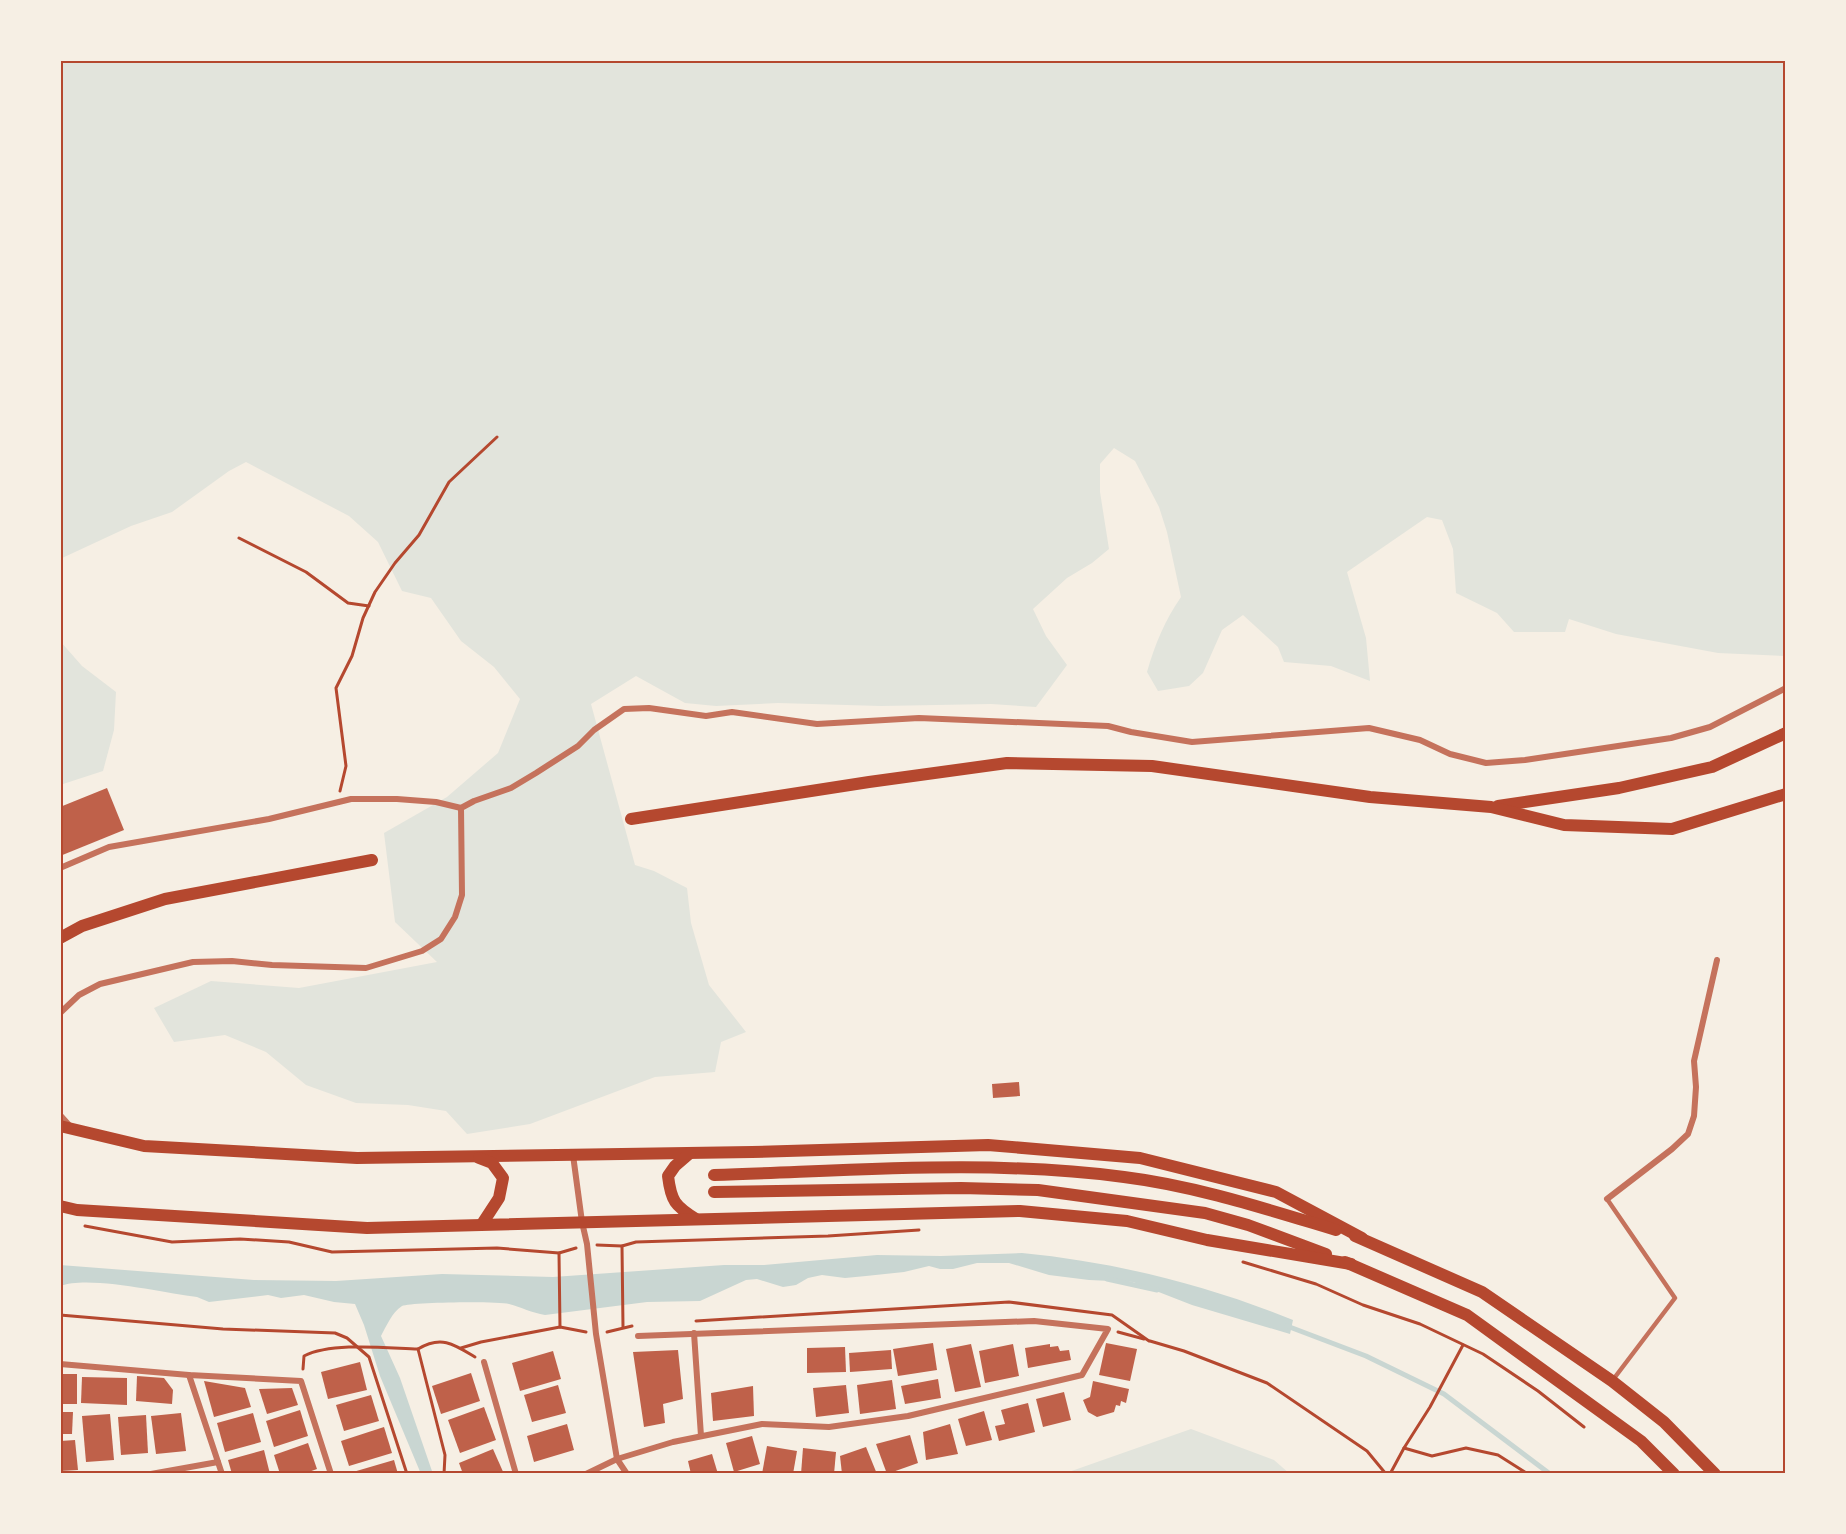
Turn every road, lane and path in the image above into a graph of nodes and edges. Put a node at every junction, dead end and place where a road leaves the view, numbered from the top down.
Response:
1 (497, 437) dead end
2 (239, 538) dead end
3 (369, 606) junction
4 (1786, 688) edge
5 (1786, 733) edge
6 (1786, 794) edge
7 (338, 802) junction
8 (1491, 807) junction
9 (461, 808) junction
10 (631, 819) dead end
11 (372, 860) dead end
12 (60, 868) edge
13 (60, 938) edge
14 (1717, 960) dead end
15 (60, 1013) edge
16 (60, 1115) edge
17 (64, 1126) edge
18 (690, 1153) junction
19 (573, 1154) junction
20 (473, 1156) junction
21 (714, 1175) dead end
22 (714, 1192) dead end
23 (1608, 1199) joint
24 (60, 1206) edge
25 (696, 1219) junction
26 (582, 1222) junction
27 (482, 1224) junction
28 (81, 1225) dead end
29 (921, 1229) dead end
30 (1362, 1238) junction
31 (587, 1244) junction
32 (622, 1246) junction
33 (559, 1252) junction
34 (1241, 1262) dead end
35 (1350, 1264) junction
36 (60, 1314) edge
37 (560, 1327) junction
38 (623, 1327) dead end
39 (1108, 1329) junction
40 (694, 1333) junction
41 (596, 1334) junction
42 (638, 1336) dead end
43 (1463, 1346) junction
44 (358, 1347) junction
45 (461, 1348) junction
46 (418, 1349) junction
47 (484, 1362) joint
48 (60, 1364) edge
49 (189, 1375) junction
50 (301, 1381) junction
51 (1612, 1381) junction
52 (1584, 1427) dead end
53 (701, 1436) junction
54 (1404, 1448) junction
55 (617, 1459) junction
56 (218, 1462) junction
57 (151, 1474) edge
58 (222, 1474) edge
59 (331, 1474) edge
60 (407, 1474) edge
61 (444, 1474) edge
62 (516, 1474) edge
63 (586, 1474) edge
64 (627, 1474) edge
65 (1388, 1474) edge
66 (1528, 1474) edge
67 (1674, 1474) edge
68 (1715, 1474) edge

1 - 3 path
2 - 3 path
3 - 7 path
4 - 9 street
5 - 8 main road
6 - 8 main road
7 - 9 street
7 - 12 street
8 - 10 main road
9 - 15 street
11 - 13 main road
14 - 23 street
16 - 17 street
17 - 20 main road
18 - 19 main road
18 - 25 main road
18 - 30 main road
19 - 20 main road
19 - 26 street
20 - 27 main road
21 - 30 main road
22 - 35 main road
23 - 51 lane
24 - 27 main road
25 - 26 main road
25 - 35 main road
26 - 27 main road
26 - 31 street
28 - 33 path
29 - 32 path
30 - 51 main road
31 - 32 path
31 - 33 path
31 - 41 street
32 - 38 path
33 - 37 path
34 - 43 path
35 - 67 main road
36 - 44 path
37 - 41 path
37 - 45 path
39 - 40 street
39 - 53 street
39 - 65 path
40 - 42 street
40 - 53 street
41 - 55 street
43 - 52 path
43 - 54 path
44 - 46 path
44 - 50 path
44 - 60 path
45 - 46 path
45 - 47 path
46 - 61 path
47 - 62 street
48 - 49 street
49 - 50 street
49 - 56 street
50 - 59 street
51 - 68 main road
53 - 55 street
54 - 65 path
54 - 66 path
55 - 63 street
55 - 64 street
56 - 57 street
56 - 58 street

